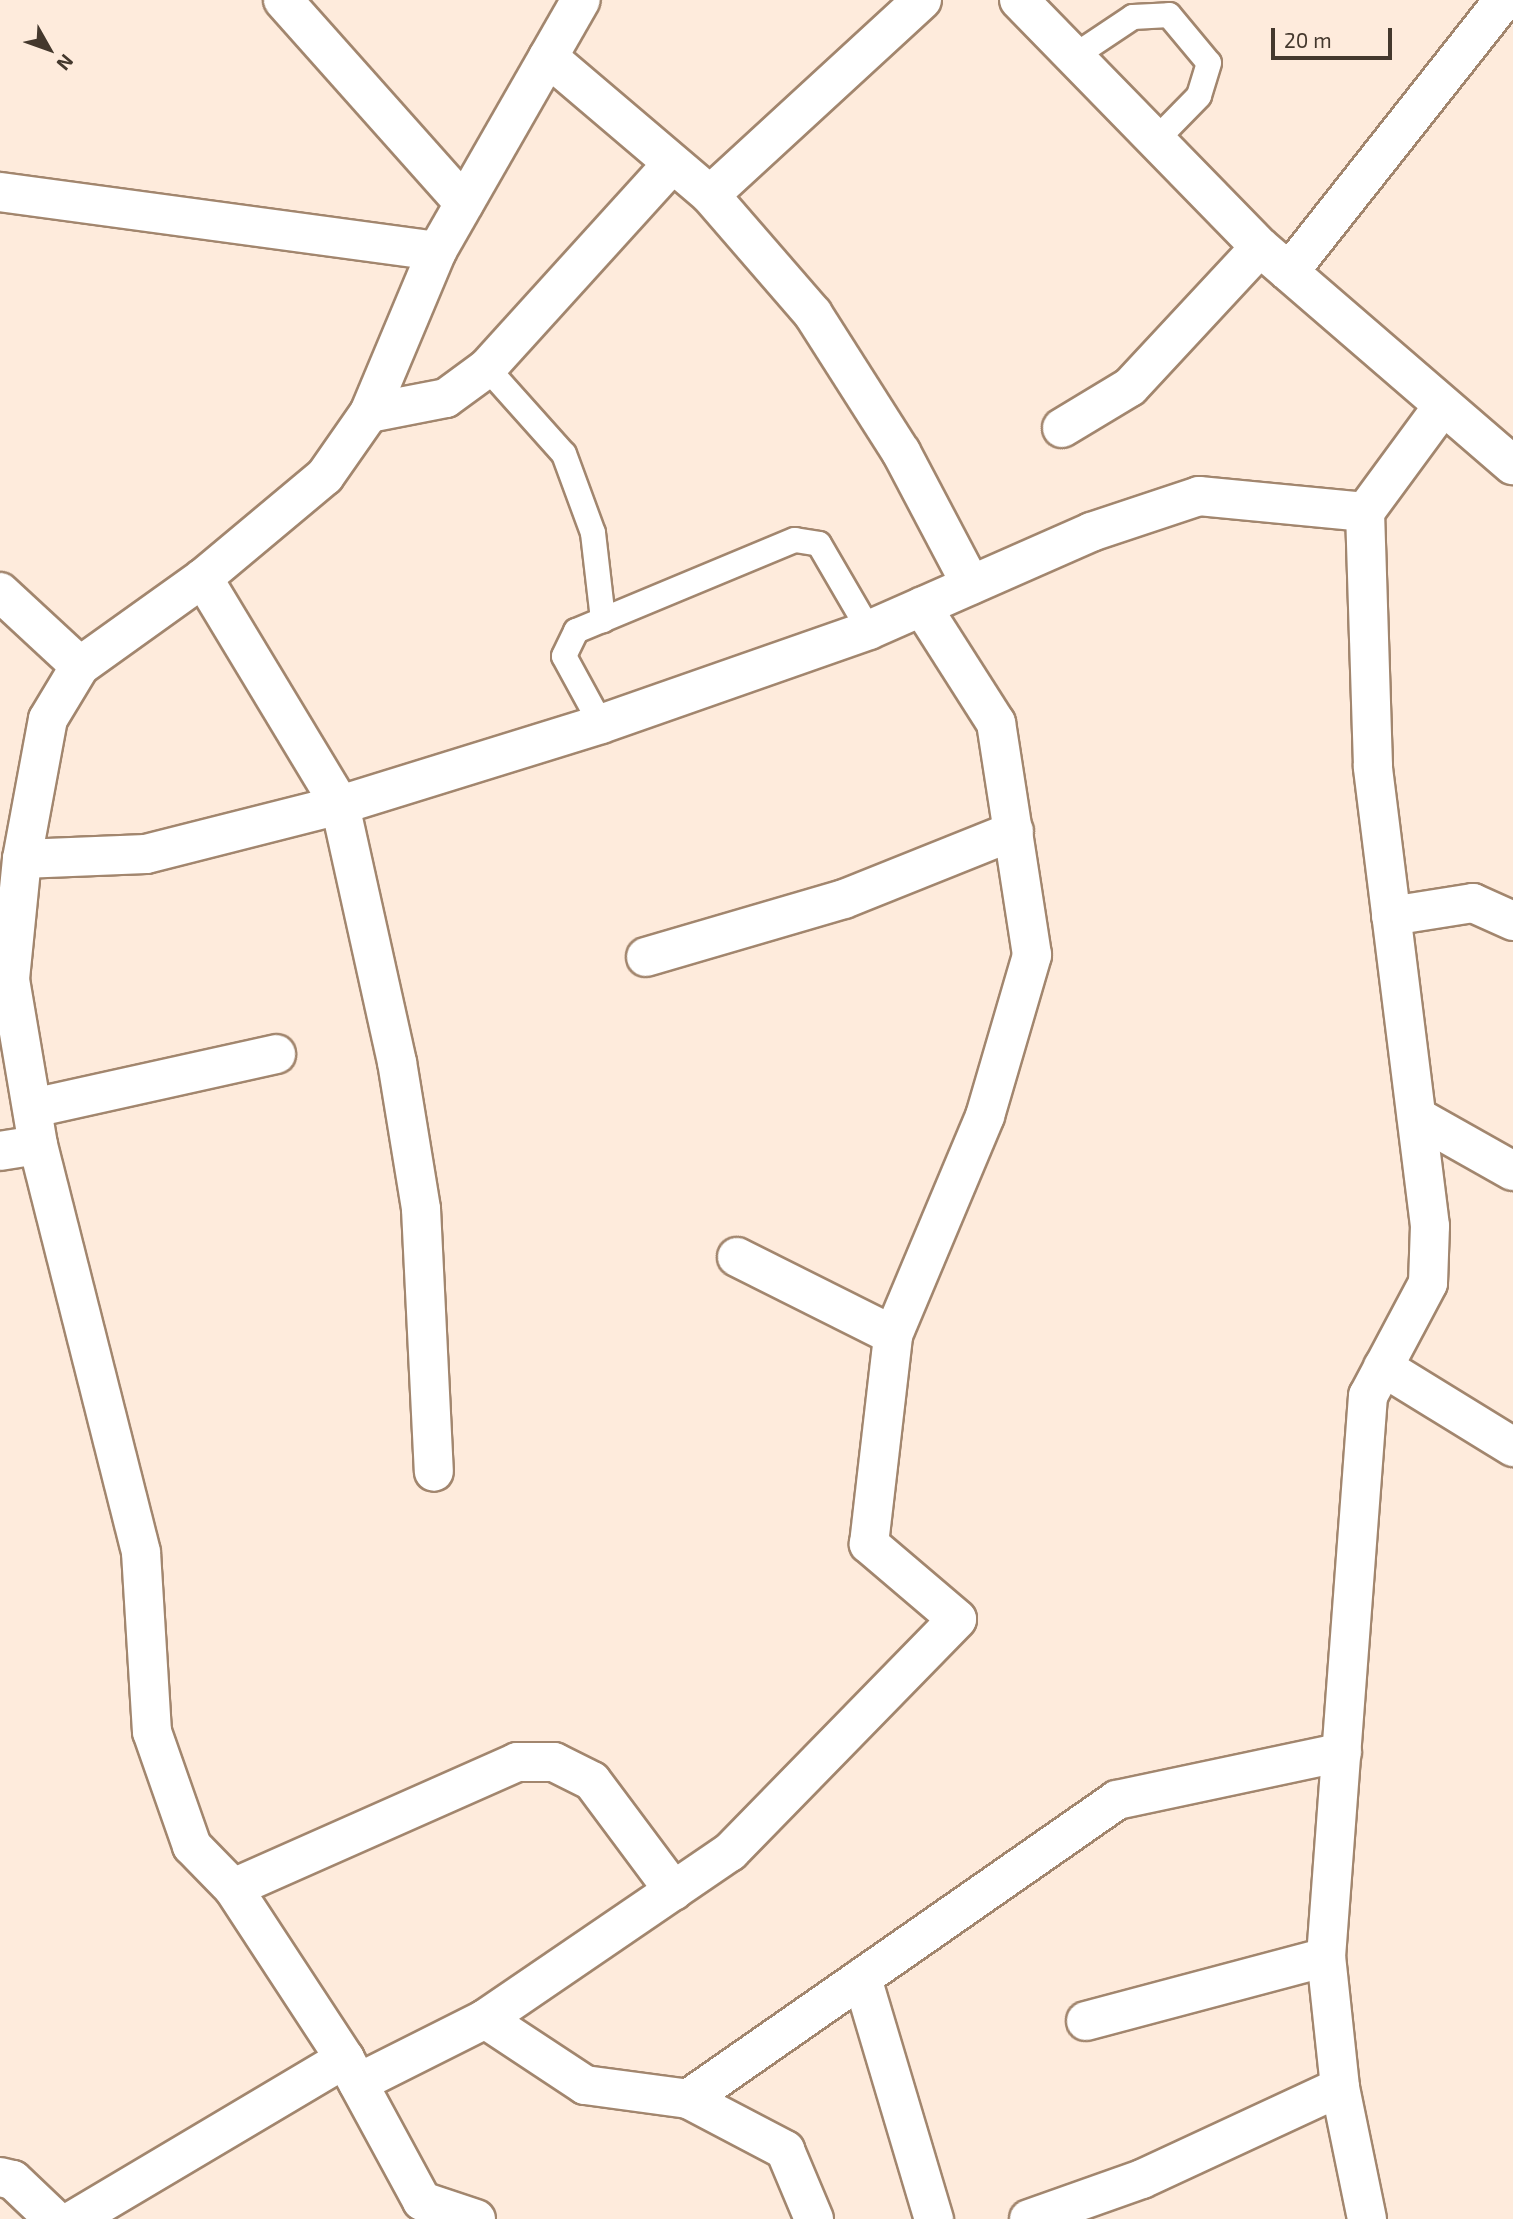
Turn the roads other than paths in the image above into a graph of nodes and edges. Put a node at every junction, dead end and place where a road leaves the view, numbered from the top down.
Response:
1 (283, 0) edge
2 (581, 0) edge
3 (922, 0) edge
4 (1019, 0) edge
5 (1504, 0) edge
6 (548, 57) junction
7 (1073, 57) junction
8 (1154, 141) junction
9 (671, 165) junction
10 (0, 192) edge
11 (710, 195) junction
12 (464, 204) junction
13 (1260, 247) junction
14 (437, 251) junction
15 (1289, 272) junction
16 (487, 368) junction
17 (1442, 407) junction
18 (369, 413) junction
19 (1062, 428) dead end
20 (1513, 465) edge
21 (1365, 512) junction
22 (203, 578) junction
23 (971, 585) junction
24 (0, 592) edge
25 (922, 607) junction
26 (603, 620) junction
27 (869, 630) junction
28 (80, 666) junction
29 (601, 724) junction
30 (340, 805) junction
31 (1014, 831) junction
32 (22, 859) junction
33 (1391, 916) junction
34 (1513, 921) edge
35 (646, 957) dead end
36 (276, 1054) dead end
37 (1417, 1118) junction
38 (35, 1127) junction
39 (0, 1151) edge
40 (1513, 1171) edge
41 (737, 1257) dead end
42 (893, 1335) junction
43 (1383, 1367) junction
44 (1513, 1447) edge
45 (433, 1472) dead end
46 (1342, 1752) junction
47 (233, 1888) junction
48 (674, 1891) junction
49 (1326, 1956) junction
50 (862, 1978) junction
51 (485, 2019) junction
52 (1086, 2021) dead end
53 (352, 2071) junction
54 (1340, 2087) junction
55 (688, 2099) junction
56 (0, 2177) edge
57 (54, 2219) edge
58 (75, 2219) edge
59 (476, 2219) edge
60 (814, 2219) edge
61 (934, 2219) edge
62 (1029, 2219) edge
63 (1367, 2219) edge

1 - 12 street
2 - 6 street
3 - 11 street
4 - 7 street
5 - 15 street
6 - 9 street
6 - 12 street
7 - 8 street
7 - 8 lane
8 - 13 street
9 - 11 street
9 - 16 street
10 - 14 street
11 - 23 street
12 - 14 street
13 - 15 street
13 - 19 street
14 - 18 street
15 - 17 street
16 - 18 street
16 - 26 lane
17 - 20 street
17 - 21 street
18 - 22 street
21 - 23 street
21 - 33 street
22 - 28 street
22 - 30 street
23 - 25 street
24 - 28 street
25 - 27 street
25 - 31 street
26 - 27 lane
26 - 29 lane
27 - 29 street
28 - 32 street
29 - 30 street
30 - 32 street
30 - 45 street
31 - 35 street
31 - 42 street
32 - 38 street
33 - 34 street
33 - 37 street
36 - 38 street
37 - 40 street
37 - 43 street
38 - 39 street
38 - 47 street
41 - 42 street
42 - 48 street
43 - 44 street
43 - 46 street
46 - 49 street
46 - 50 street
47 - 48 street
47 - 53 street
48 - 51 street
49 - 52 street
49 - 54 street
50 - 55 street
50 - 61 street
51 - 53 street
51 - 55 street
53 - 58 street
53 - 59 street
54 - 62 street
54 - 63 street
55 - 60 street
56 - 57 street

